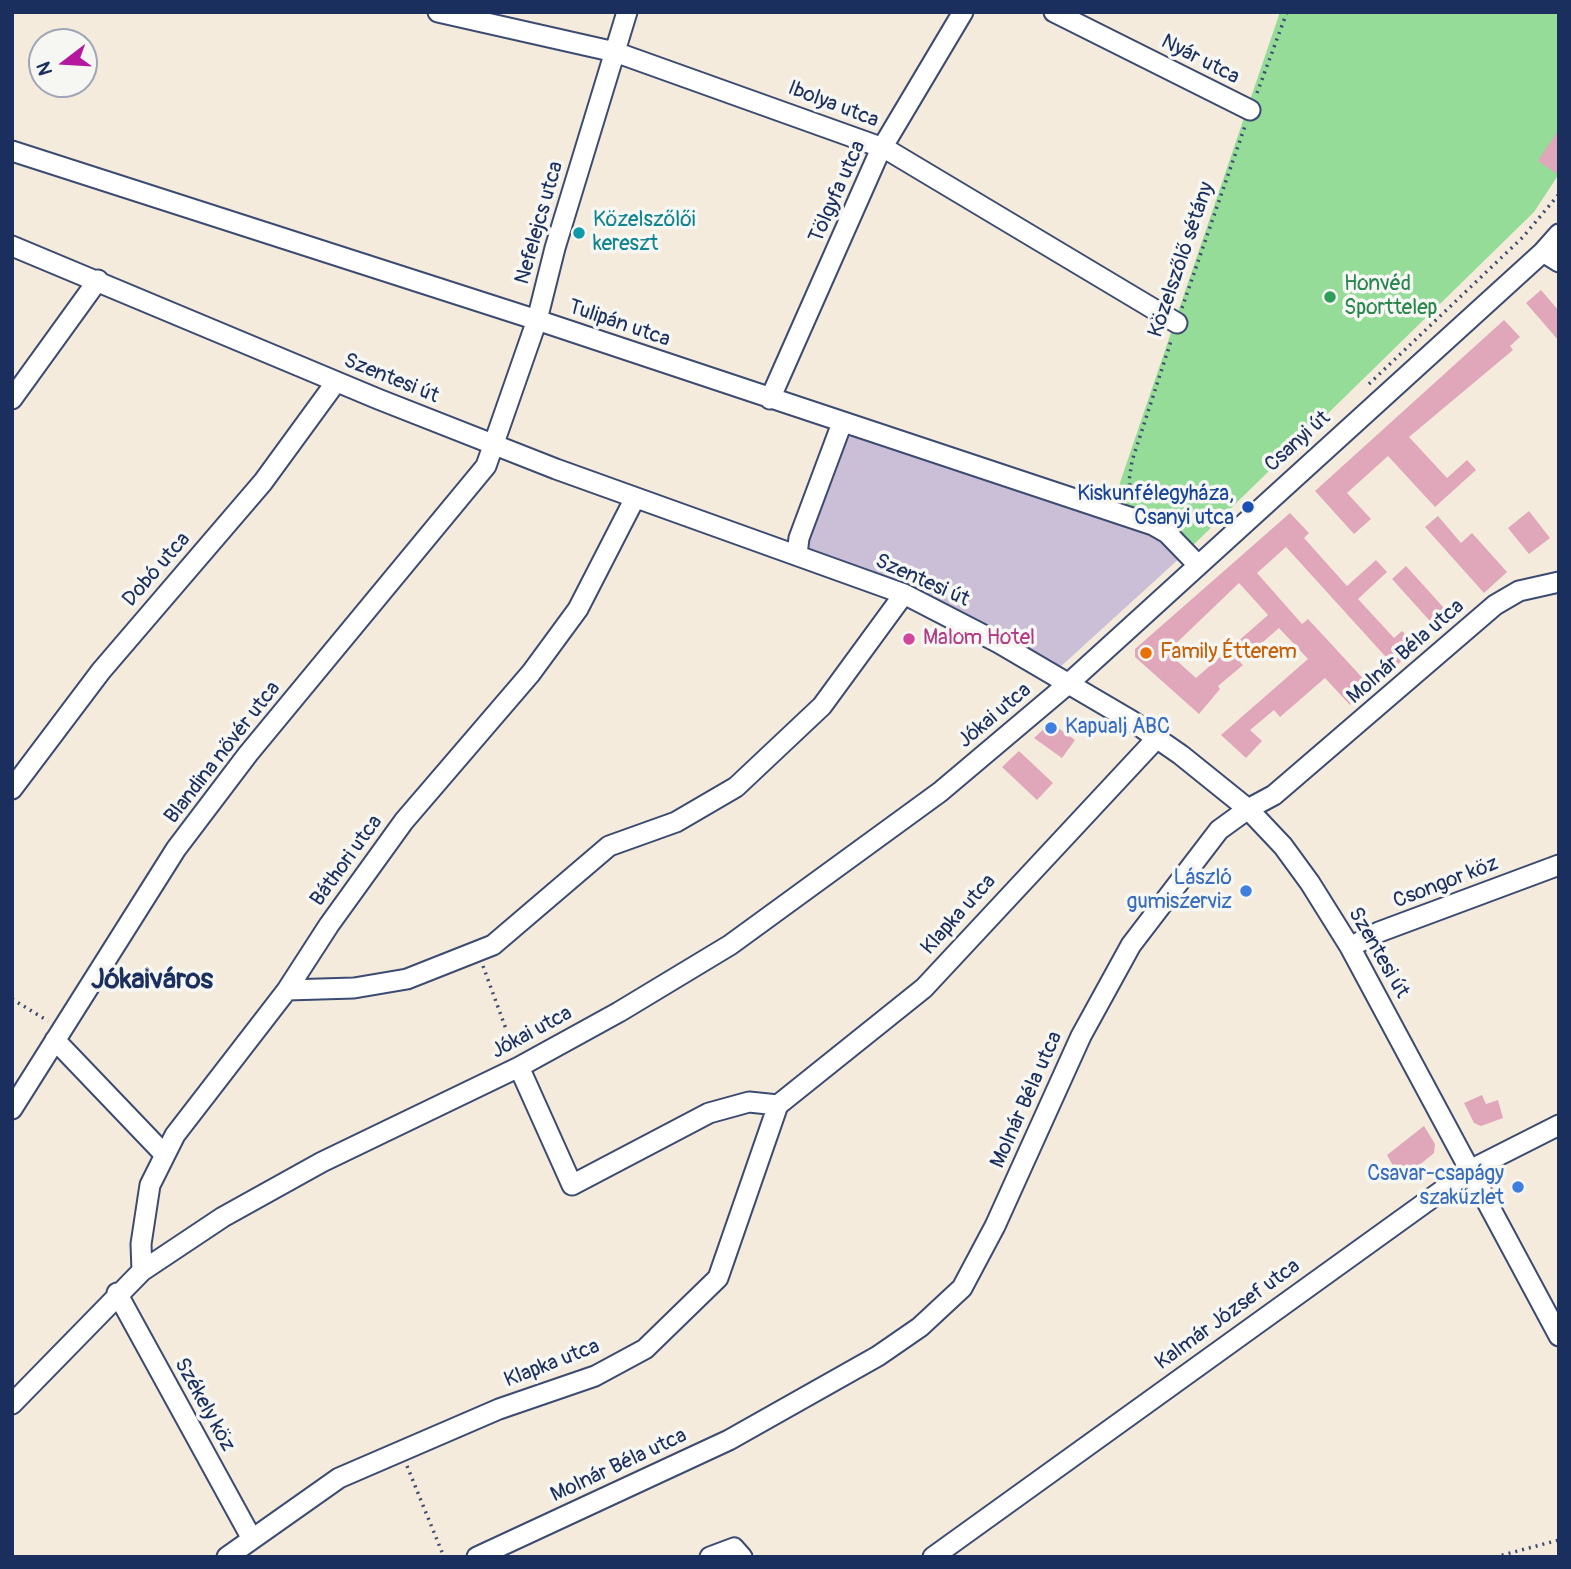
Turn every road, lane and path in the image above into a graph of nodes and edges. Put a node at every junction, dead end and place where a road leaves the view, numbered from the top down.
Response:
1 (438, 12) edge
2 (627, 12) edge
3 (963, 12) edge
4 (1054, 12) edge
5 (1287, 12) edge
6 (615, 52) junction
7 (1251, 110) junction
8 (883, 148) junction
9 (12, 151) edge
10 (1559, 234) edge
11 (12, 246) edge
12 (1551, 257) edge
13 (98, 280) junction
14 (537, 320) junction
15 (1177, 323) junction
16 (337, 382) junction
17 (12, 399) edge
18 (770, 399) junction
19 (842, 423) junction
20 (496, 445) junction
21 (635, 498) junction
22 (1139, 521) junction
23 (797, 554) junction
24 (1198, 565) junction
25 (1559, 582) edge
26 (904, 594) junction
27 (1068, 684) junction
28 (1157, 738) junction
29 (12, 789) edge
30 (1248, 809) junction
31 (1559, 865) edge
32 (1350, 947) junction
33 (477, 951) junction
34 (287, 989) junction
35 (12, 999) edge
36 (58, 1035) junction
37 (520, 1067) junction
38 (778, 1105) junction
39 (12, 1110) edge
40 (1559, 1125) edge
41 (165, 1156) junction
42 (1472, 1169) junction
43 (142, 1271) junction
44 (117, 1293) junction
45 (1559, 1336) edge
46 (12, 1404) edge
47 (401, 1451) junction
48 (252, 1539) junction
49 (1559, 1540) edge
50 (227, 1557) edge
51 (444, 1557) edge
52 (477, 1557) edge
53 (710, 1557) edge
54 (742, 1557) edge
55 (933, 1557) edge
56 (1495, 1557) edge

1 - 6 street, Ibolya utca
2 - 6 street, Nefelejcs utca
3 - 8 street, Tölgyfa utca
4 - 7 street, Nyár utca
5 - 7 path, Közelszőlő sétány
6 - 8 street, Ibolya utca
6 - 14 street, Nefelejcs utca
7 - 15 path, Közelszőlő sétány
8 - 15 street, Ibolya utca
8 - 18 street, Tölgyfa utca
9 - 14 street, Tulipán utca
10 - 12 street, Csanyi út
11 - 13 street, Szentesi út
12 - 24 street, Csanyi út
13 - 16 street, Szentesi út
13 - 17 street
14 - 18 street, Tulipán utca
14 - 20 street, Nefelejcs utca
15 - 22 path, Közelszőlő sétány
16 - 20 street, Szentesi út
16 - 29 street, Dobó utca
18 - 19 street, Tulipán utca
19 - 22 street, Tulipán utca
19 - 23 street
20 - 21 street, Szentesi út
20 - 36 street, Blandina nővér utca
21 - 23 street, Szentesi út
21 - 34 street, Báthori utca
22 - 24 street, Tulipán utca
23 - 26 street, Szentesi út
24 - 27 street, Csanyi út
25 - 30 street, Molnár Béla utca
26 - 27 street, Szentesi út
26 - 33 street
27 - 28 street, Szentesi út
27 - 37 street, Jókai utca
28 - 30 street, Szentesi út
28 - 38 street, Klapka utca
30 - 32 street, Szentesi út
30 - 52 street, Molnár Béla utca
31 - 32 street, Csongor köz
32 - 42 street, Szentesi út
33 - 34 street
33 - 37 path
34 - 41 street, Báthori utca
35 - 36 path
36 - 39 street, Blandina nővér utca
36 - 41 street
37 - 38 street
37 - 43 street, Jókai utca
38 - 47 street, Klapka utca
40 - 42 street, Kalmár József utca
41 - 43 street, Báthori utca
42 - 45 street, Szentesi út
42 - 55 street, Kalmár József utca
43 - 44 street, Jókai utca
44 - 46 street, Jókai utca
44 - 48 street, Székely köz
47 - 48 street, Klapka utca
47 - 51 path
48 - 50 street, Klapka utca
49 - 56 path
53 - 54 street

